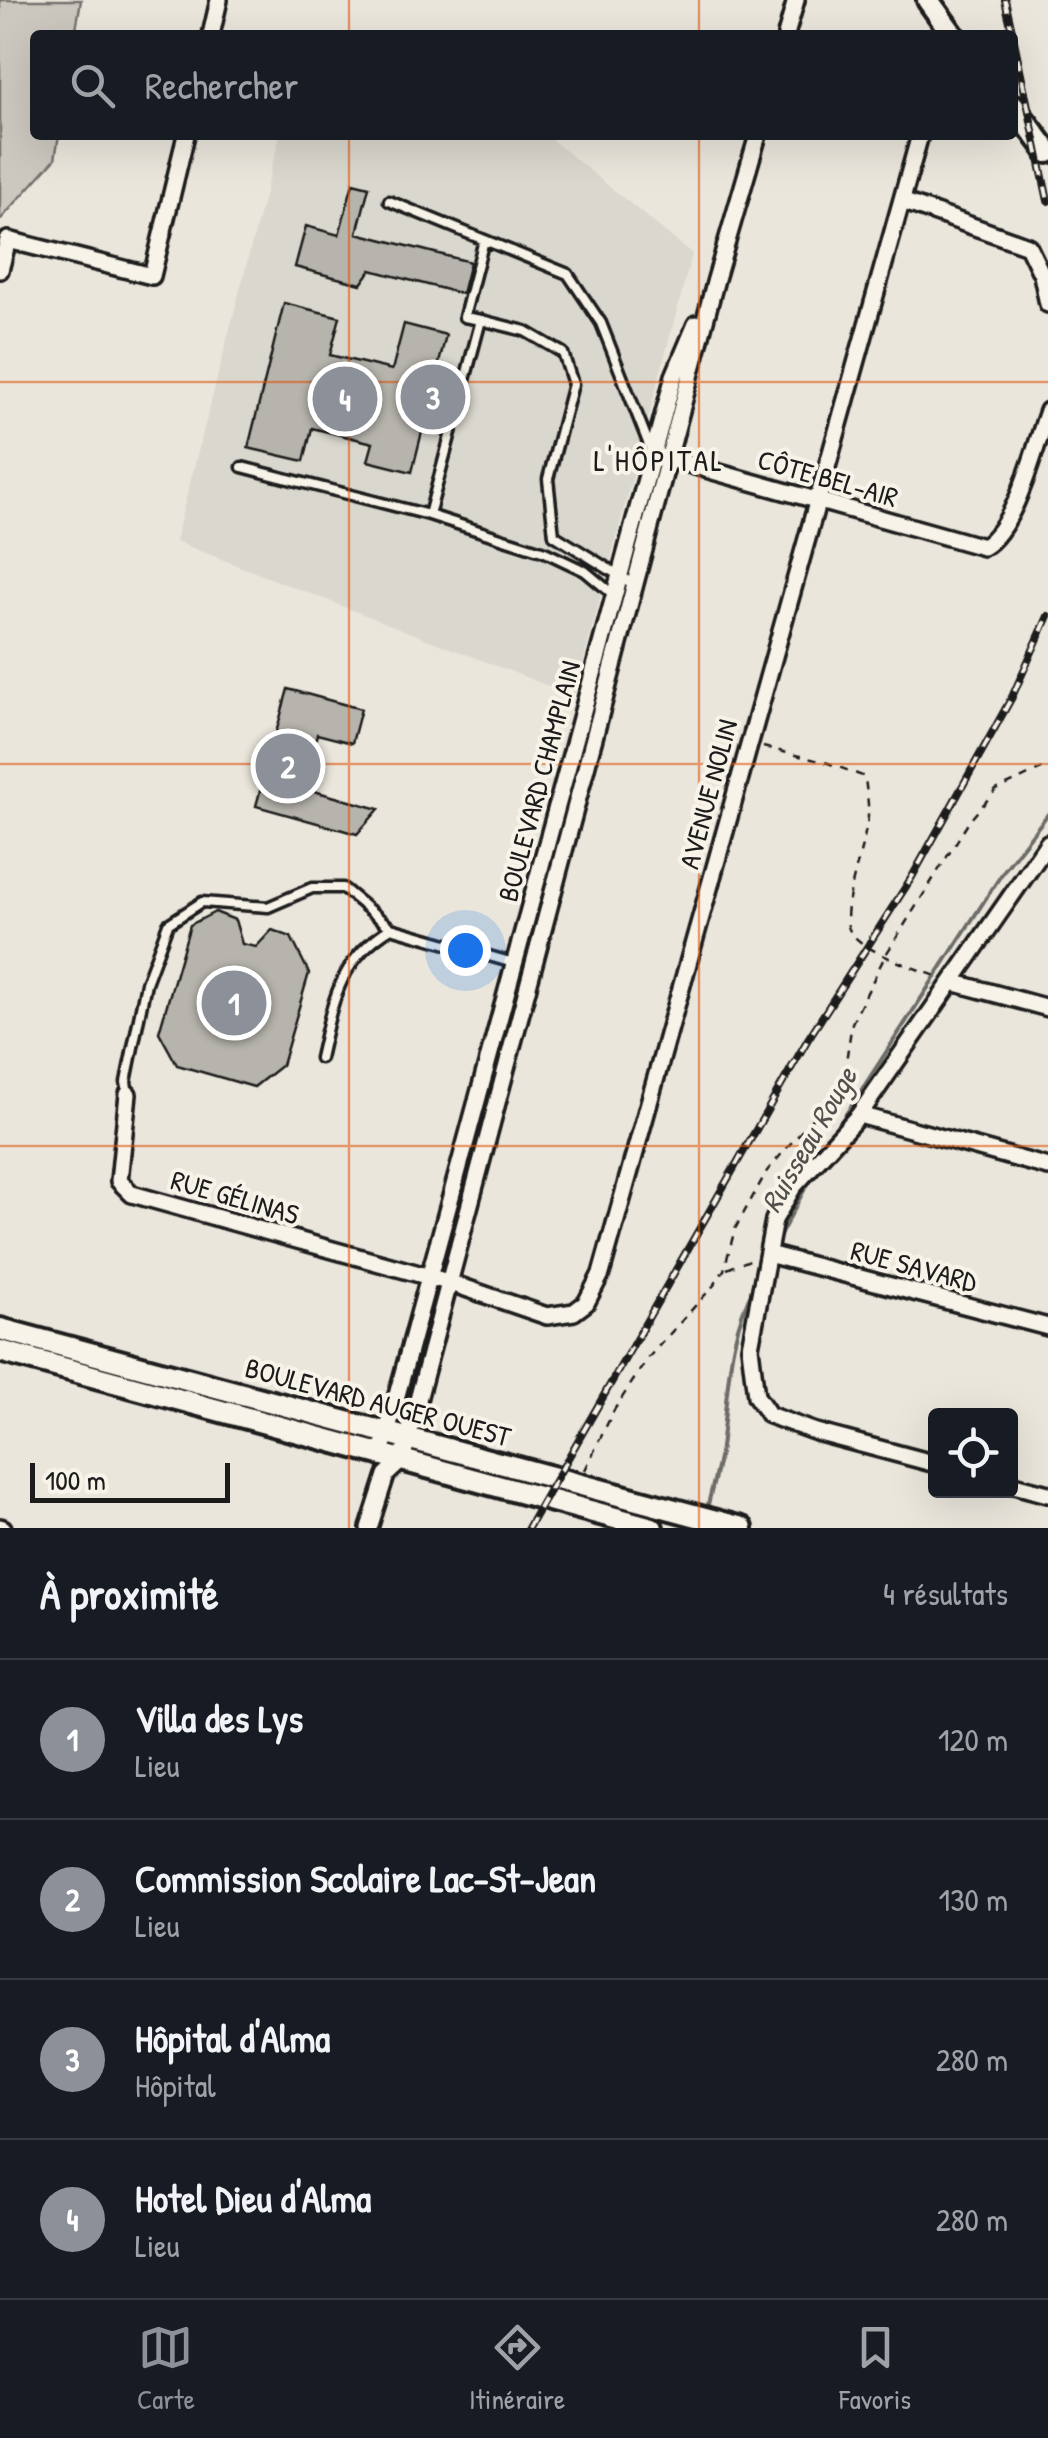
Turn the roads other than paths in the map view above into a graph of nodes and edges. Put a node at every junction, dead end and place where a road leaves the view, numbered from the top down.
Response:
1 (219, 0) edge
2 (796, 0) edge
3 (928, 0) edge
4 (212, 30) edge
5 (787, 30) edge
6 (947, 30) edge
7 (1018, 112) edge
8 (185, 140) edge
9 (757, 140) edge
10 (919, 140) edge
11 (1048, 152) edge
12 (388, 201) dead end
13 (902, 201) junction
14 (484, 240) junction
15 (0, 270) edge
16 (1048, 304) edge
17 (481, 320) junction
18 (1048, 410) edge
19 (661, 457) junction
20 (242, 468) dead end
21 (815, 502) junction
22 (429, 515) junction
23 (620, 578) junction
24 (636, 586) junction
25 (615, 596) junction
26 (632, 604) junction
27 (1048, 843) edge
28 (1031, 868) junction
29 (1048, 872) edge
30 (391, 928) junction
31 (514, 964) junction
32 (533, 968) junction
33 (952, 982) junction
34 (1048, 1008) edge
35 (320, 1058) dead end
36 (128, 1094) joint
37 (859, 1115) junction
38 (1048, 1166) edge
39 (768, 1254) junction
40 (428, 1277) junction
41 (448, 1282) junction
42 (1048, 1327) edge
43 (0, 1329) edge
44 (0, 1351) edge
45 (75, 1361) junction
46 (394, 1446) junction
47 (928, 1462) edge
48 (1018, 1486) edge
49 (1048, 1494) edge
50 (369, 1528) edge
51 (652, 1528) edge
52 (742, 1528) edge

1 - 4 street
2 - 5 street
3 - 6 main road
7 - 11 main road
8 - 15 street
9 - 19 street, BOULEVARD CHAMPLAIN
10 - 13 street, AVENUE NOLIN
12 - 14 lane
13 - 16 street
13 - 21 street, AVENUE NOLIN
14 - 17 lane
14 - 19 lane
17 - 22 lane
17 - 23 lane
18 - 21 street, CÔTE BEL-AIR
19 - 21 street, CÔTE BEL-AIR
19 - 23 street, BOULEVARD CHAMPLAIN
19 - 24 street, BOULEVARD CHAMPLAIN
20 - 22 lane
21 - 41 street, AVENUE NOLIN
22 - 25 lane
23 - 24 lane
23 - 25 street, BOULEVARD CHAMPLAIN
24 - 26 street, BOULEVARD CHAMPLAIN
25 - 26 lane
25 - 31 street, BOULEVARD CHAMPLAIN
26 - 32 street, BOULEVARD CHAMPLAIN
27 - 28 street
28 - 29 street
28 - 33 street
30 - 31 lane
30 - 35 lane
30 - 36 lane
31 - 32 lane
31 - 40 street, BOULEVARD CHAMPLAIN
32 - 41 street, BOULEVARD CHAMPLAIN
33 - 34 street
33 - 37 street
36 - 40 street, RUE GÉLINAS
37 - 38 street
37 - 39 street
39 - 42 street, RUE SAVARD
39 - 47 street
40 - 41 street, AVENUE NOLIN
40 - 46 street, BOULEVARD CHAMPLAIN
41 - 46 street, BOULEVARD CHAMPLAIN
43 - 45 main road, BOULEVARD AUGER OUEST
44 - 45 main road, BOULEVARD AUGER OUEST
45 - 46 main road, BOULEVARD AUGER OUEST
46 - 50 street, BOULEVARD CHAMPLAIN
46 - 51 main road, BOULEVARD AUGER OUEST
46 - 52 main road, BOULEVARD AUGER OUEST
48 - 49 street

